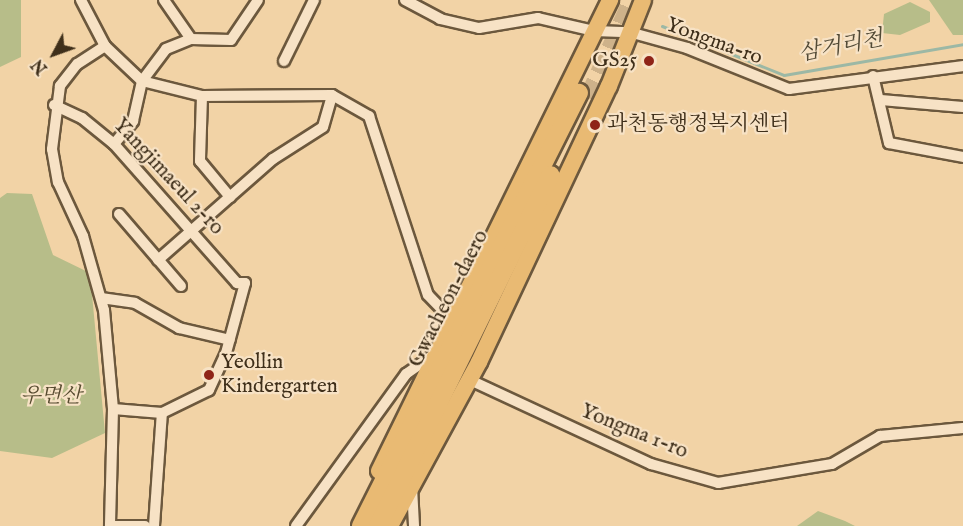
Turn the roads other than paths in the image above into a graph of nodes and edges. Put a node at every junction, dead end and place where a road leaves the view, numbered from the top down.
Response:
1 (81, 0) edge
2 (164, 0) edge
3 (258, 0) edge
4 (314, 0) edge
5 (405, 0) edge
6 (610, 0) edge
7 (643, 0) edge
8 (594, 31) junction
9 (629, 32) junction
10 (191, 39) junction
11 (105, 46) junction
12 (284, 61) dead end
13 (963, 66) edge
14 (873, 76) junction
15 (142, 81) junction
16 (332, 95) junction
17 (202, 96) junction
18 (881, 100) junction
19 (54, 105) junction
20 (963, 107) edge
21 (114, 144) junction
22 (963, 157) edge
23 (230, 197) junction
24 (119, 214) dead end
25 (192, 231) junction
26 (158, 260) junction
27 (181, 286) dead end
28 (101, 298) junction
29 (447, 328) junction
30 (230, 340) junction
31 (436, 353) junction
32 (470, 380) junction
33 (113, 409) junction
34 (162, 413) junction
35 (963, 428) edge
36 (412, 487) junction
37 (112, 526) edge
38 (145, 526) edge
39 (154, 526) edge
40 (296, 526) edge
41 (353, 526) edge
42 (361, 526) edge
43 (378, 526) edge
44 (390, 526) edge
45 (414, 526) edge

1 - 11 street
2 - 10 street
3 - 10 street
4 - 12 street
5 - 8 street, Yongma-ro
6 - 8 main road
7 - 9 main road
8 - 9 street, Yongma-ro
8 - 29 main road
9 - 14 street, Yongma-ro
9 - 32 main road
10 - 15 street
11 - 15 street
11 - 19 street
13 - 14 street, Yongma-ro
14 - 18 street
15 - 17 street
15 - 21 street
16 - 17 street
16 - 23 street
16 - 29 street
17 - 23 street
18 - 20 street
18 - 22 street
19 - 21 street, Yangjimaeul 2-ro
19 - 28 street
21 - 25 street, Yangjimaeul 2-ro
23 - 25 street
24 - 26 street
25 - 26 street
25 - 30 street, Yangjimaeul 2-ro
26 - 27 street
28 - 30 street
28 - 33 street
29 - 31 main road
30 - 34 street
31 - 40 street
31 - 41 main road
32 - 35 street, Yongma 1-ro
32 - 36 main road
33 - 34 street
33 - 37 street
34 - 39 street
36 - 44 main road
36 - 45 street
37 - 38 street
42 - 43 highway, Gwacheon-daero

